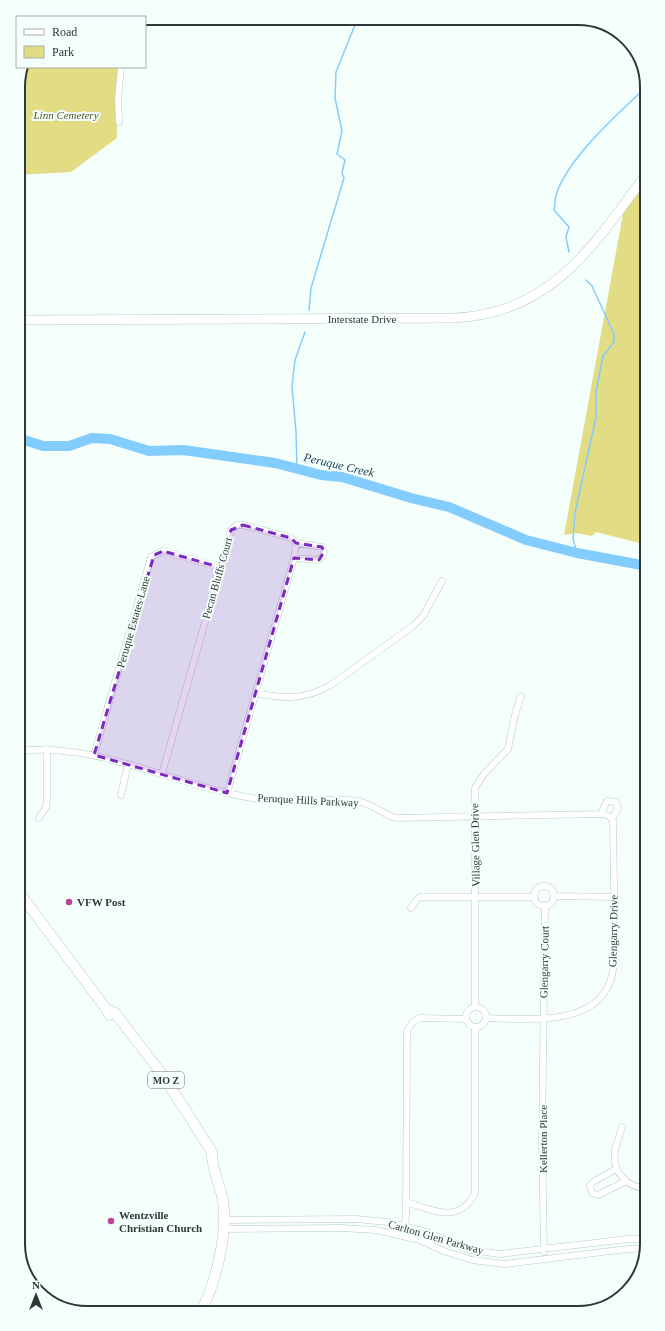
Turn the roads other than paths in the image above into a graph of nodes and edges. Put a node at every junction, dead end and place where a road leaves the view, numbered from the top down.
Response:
1 (121, 68) edge
2 (119, 122) dead end
3 (640, 182) edge
4 (25, 320) edge
5 (296, 543) junction
6 (294, 558) junction
7 (220, 567) junction
8 (442, 581) dead end
9 (256, 692) junction
10 (521, 696) dead end
11 (47, 749) junction
12 (25, 751) edge
13 (94, 756) junction
14 (128, 764) junction
15 (162, 774) junction
16 (227, 793) junction
17 (121, 795) dead end
18 (601, 814) junction
19 (475, 816) junction
20 (39, 818) dead end
21 (610, 818) junction
22 (476, 896) junction
23 (554, 896) junction
24 (534, 897) junction
25 (614, 897) junction
26 (25, 900) edge
27 (545, 906) junction
28 (412, 908) dead end
29 (476, 1007) junction
30 (486, 1018) junction
31 (544, 1018) junction
32 (466, 1019) junction
33 (475, 1028) junction
34 (622, 1128) dead end
35 (616, 1169) junction
36 (626, 1181) junction
37 (640, 1187) edge
38 (406, 1202) junction
39 (223, 1224) junction
40 (404, 1226) junction
41 (405, 1236) junction
42 (640, 1239) edge
43 (640, 1248) edge
44 (544, 1250) junction
45 (542, 1259) junction
46 (203, 1306) edge

1 - 2 street
3 - 4 main road, Interstate Drive
5 - 6 street
5 - 6 street
5 - 7 street, Pecan Bluffs Court
6 - 9 street
7 - 13 street, Peruque Estates Lane
7 - 15 street, Pecan Bluffs Court
8 - 9 street
9 - 16 street
10 - 19 street, Village Glen Drive
11 - 12 street, Peruque Hills Parkway
11 - 13 street, Peruque Hills Parkway
11 - 20 street
13 - 14 street, Peruque Hills Parkway
14 - 15 street, Peruque Hills Parkway
14 - 17 street
15 - 16 street, Peruque Hills Parkway
16 - 19 street, Peruque Hills Parkway
18 - 19 street, Peruque Hills Parkway
18 - 21 street, Peruque Hills Parkway
18 - 21 street
19 - 22 street, Village Glen Drive
21 - 25 street, Glengarry Drive
22 - 24 street
22 - 28 street
22 - 29 street, Village Glen Drive
23 - 24 street
23 - 25 street
23 - 27 street
24 - 27 street
25 - 31 street, Glengarry Drive
26 - 39 main road, MO Z
27 - 31 street, Glengarry Court
29 - 30 street
29 - 32 street
30 - 31 street, Glengarry Drive
30 - 33 street
31 - 44 street, Kellerton Place
32 - 33 street
32 - 38 street
33 - 38 street
34 - 35 street
35 - 36 street
35 - 36 street
36 - 37 street
38 - 40 street
39 - 40 street, Carlton Glen Parkway
39 - 41 street, Carlton Glen Parkway
39 - 46 main road, MO Z
40 - 41 street
40 - 44 street, Carlton Glen Parkway
41 - 45 street, Carlton Glen Parkway
42 - 44 street, Carlton Glen Parkway
43 - 45 street, Carlton Glen Parkway
44 - 45 street, Kellerton Place

